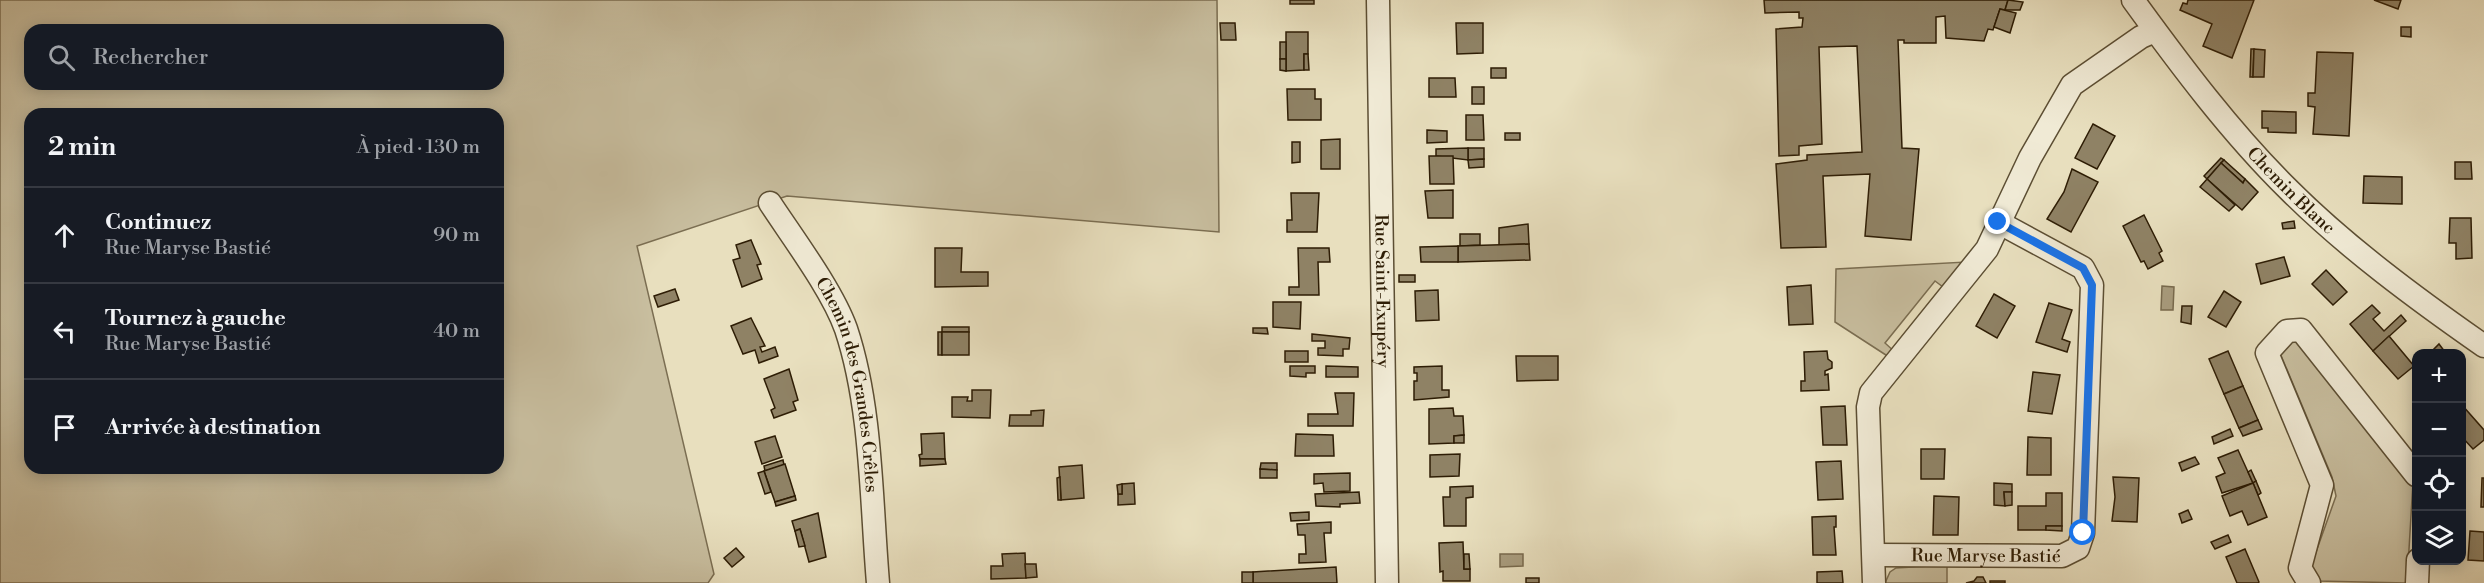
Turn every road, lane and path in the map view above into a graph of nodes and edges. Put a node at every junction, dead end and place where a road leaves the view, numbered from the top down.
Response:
1 (1377, 0) edge
2 (2133, 0) edge
3 (2155, 31) junction
4 (770, 203) dead end
5 (1998, 222) junction
6 (2484, 346) edge
7 (2412, 470) edge
8 (1874, 555) junction
9 (2418, 565) edge
10 (878, 583) edge
11 (1387, 583) edge
12 (1874, 583) edge
13 (2309, 583) edge
14 (2417, 583) edge

1 - 11 street, Rue Saint-Exupéry
2 - 3 street, Chemin Blanc
3 - 5 street
3 - 6 street, Chemin Blanc
4 - 10 street, Chemin des Grandes Crêles
5 - 8 street
5 - 8 street, Rue Maryse Bastié
7 - 13 street
8 - 12 street
9 - 14 street

